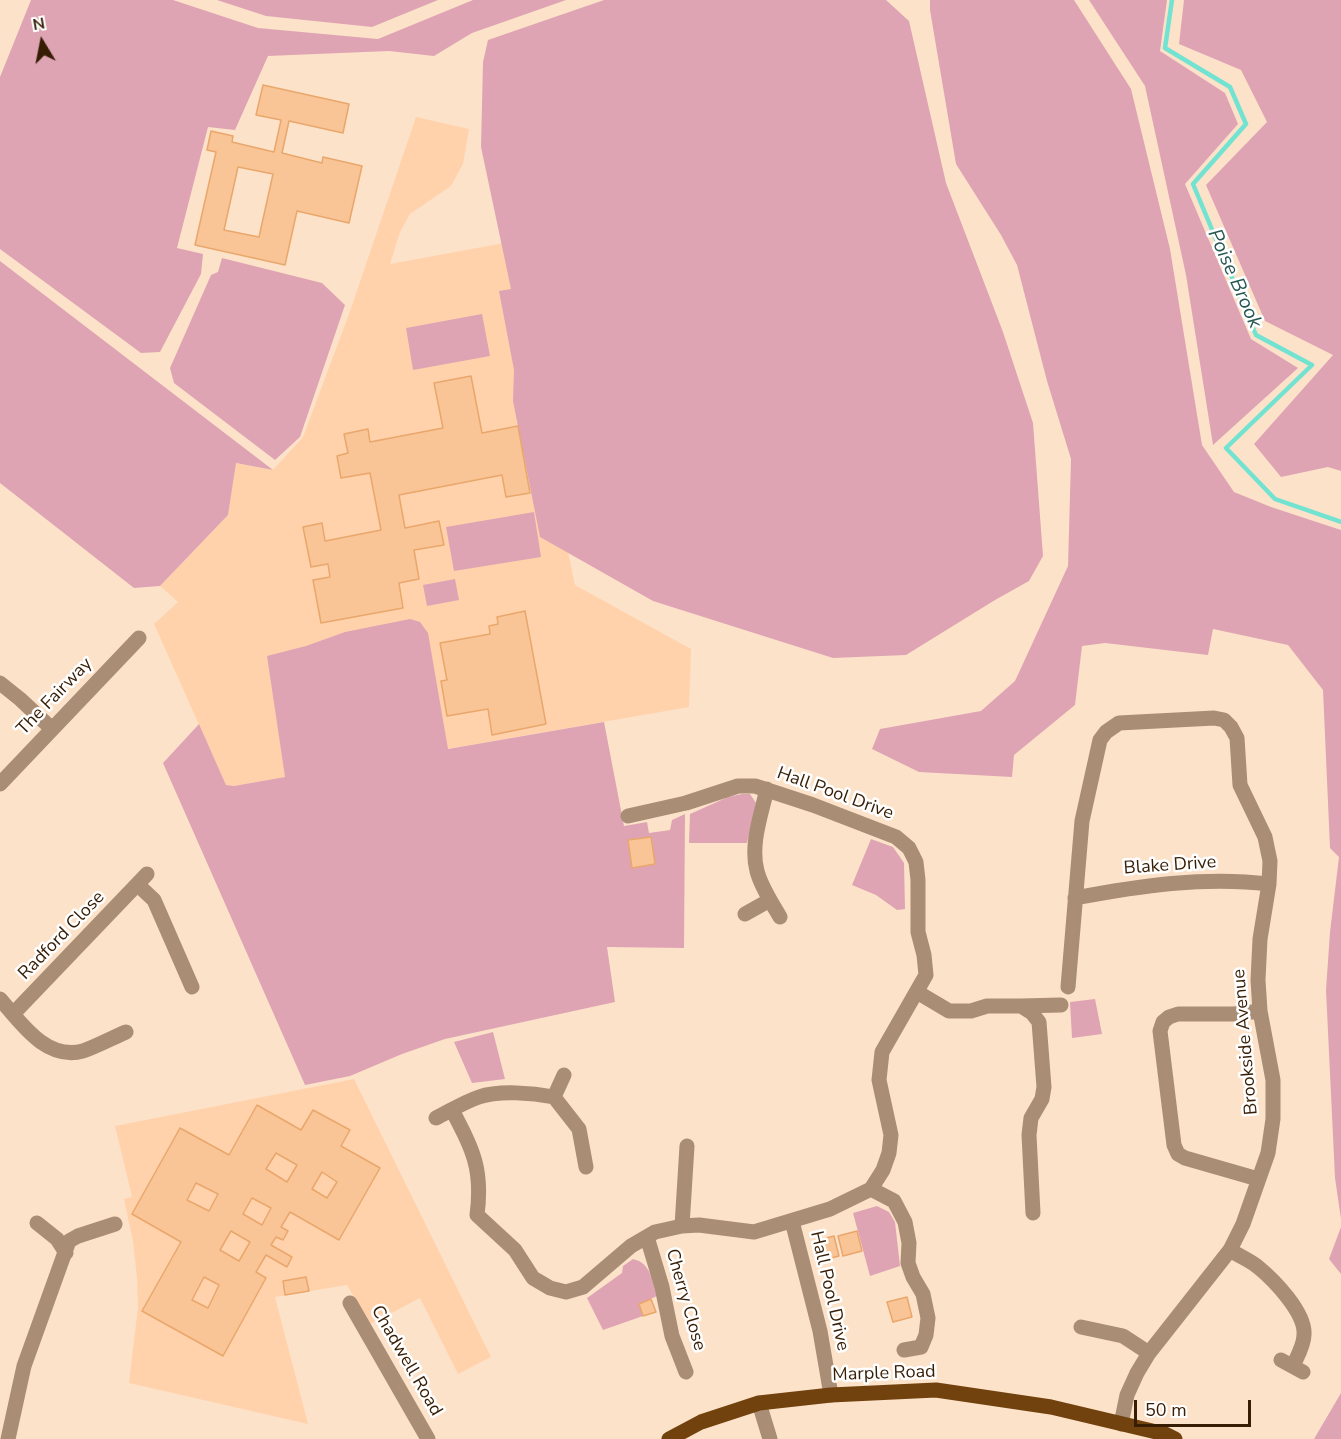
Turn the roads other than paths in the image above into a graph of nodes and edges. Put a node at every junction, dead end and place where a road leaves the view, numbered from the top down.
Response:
1 (139, 638) dead end
2 (0, 683) edge
3 (51, 728) junction
4 (0, 784) edge
5 (767, 789) junction
6 (628, 816) dead end
7 (1269, 884) junction
8 (1075, 898) junction
9 (770, 900) junction
10 (745, 914) dead end
11 (780, 917) dead end
12 (192, 987) dead end
13 (1068, 987) dead end
14 (917, 992) junction
15 (0, 999) edge
16 (1062, 1005) dead end
17 (1021, 1006) junction
18 (1260, 1011) junction
19 (14, 1014) junction
20 (126, 1032) dead end
21 (564, 1075) dead end
22 (554, 1097) junction
23 (452, 1110) junction
24 (436, 1118) dead end
25 (687, 1146) dead end
26 (586, 1167) dead end
27 (1258, 1179) junction
28 (871, 1189) junction
29 (1033, 1213) dead end
30 (792, 1221) junction
31 (37, 1223) dead end
32 (115, 1224) dead end
33 (682, 1226) junction
34 (647, 1237) junction
35 (1230, 1250) junction
36 (66, 1253) junction
37 (350, 1303) dead end
38 (1081, 1330) dead end
39 (904, 1350) dead end
40 (1149, 1353) junction
41 (1292, 1366) dead end
42 (686, 1372) dead end
43 (831, 1395) junction
44 (759, 1403) junction
45 (1121, 1424) junction
46 (8, 1439) edge
47 (428, 1439) edge
48 (669, 1439) edge
49 (770, 1439) edge
50 (1175, 1439) edge

1 - 3 street, The Fairway
2 - 3 street
3 - 4 street, The Fairway
5 - 6 street, Hall Pool Drive
5 - 9 street
5 - 14 street, Hall Pool Drive
7 - 8 street, Blake Drive
7 - 8 street, Brookside Avenue
7 - 18 street, Brookside Avenue
8 - 13 street, Brookside Avenue
9 - 10 street
9 - 11 street
12 - 19 street, Radford Close
14 - 17 street
14 - 28 street, Hall Pool Drive
15 - 19 street
16 - 17 street
17 - 29 street
18 - 27 street, Brookside Avenue
18 - 27 street
19 - 20 street
21 - 22 street
22 - 23 street
22 - 26 street
23 - 24 street
23 - 34 street
25 - 33 street
27 - 35 street, Brookside Avenue
28 - 30 street, Hall Pool Drive
28 - 39 street
30 - 33 street
30 - 43 street, Hall Pool Drive
31 - 36 street
32 - 36 street
33 - 34 street
34 - 42 street, Cherry Close
35 - 40 street, Brookside Avenue
35 - 41 street
36 - 46 street
37 - 47 street, Chadwell Road
38 - 40 street
40 - 45 street, Brookside Avenue
43 - 44 main road, Marple Road
43 - 45 main road, Marple Road
44 - 48 main road, Marple Road
44 - 49 street
45 - 50 main road, Marple Road

